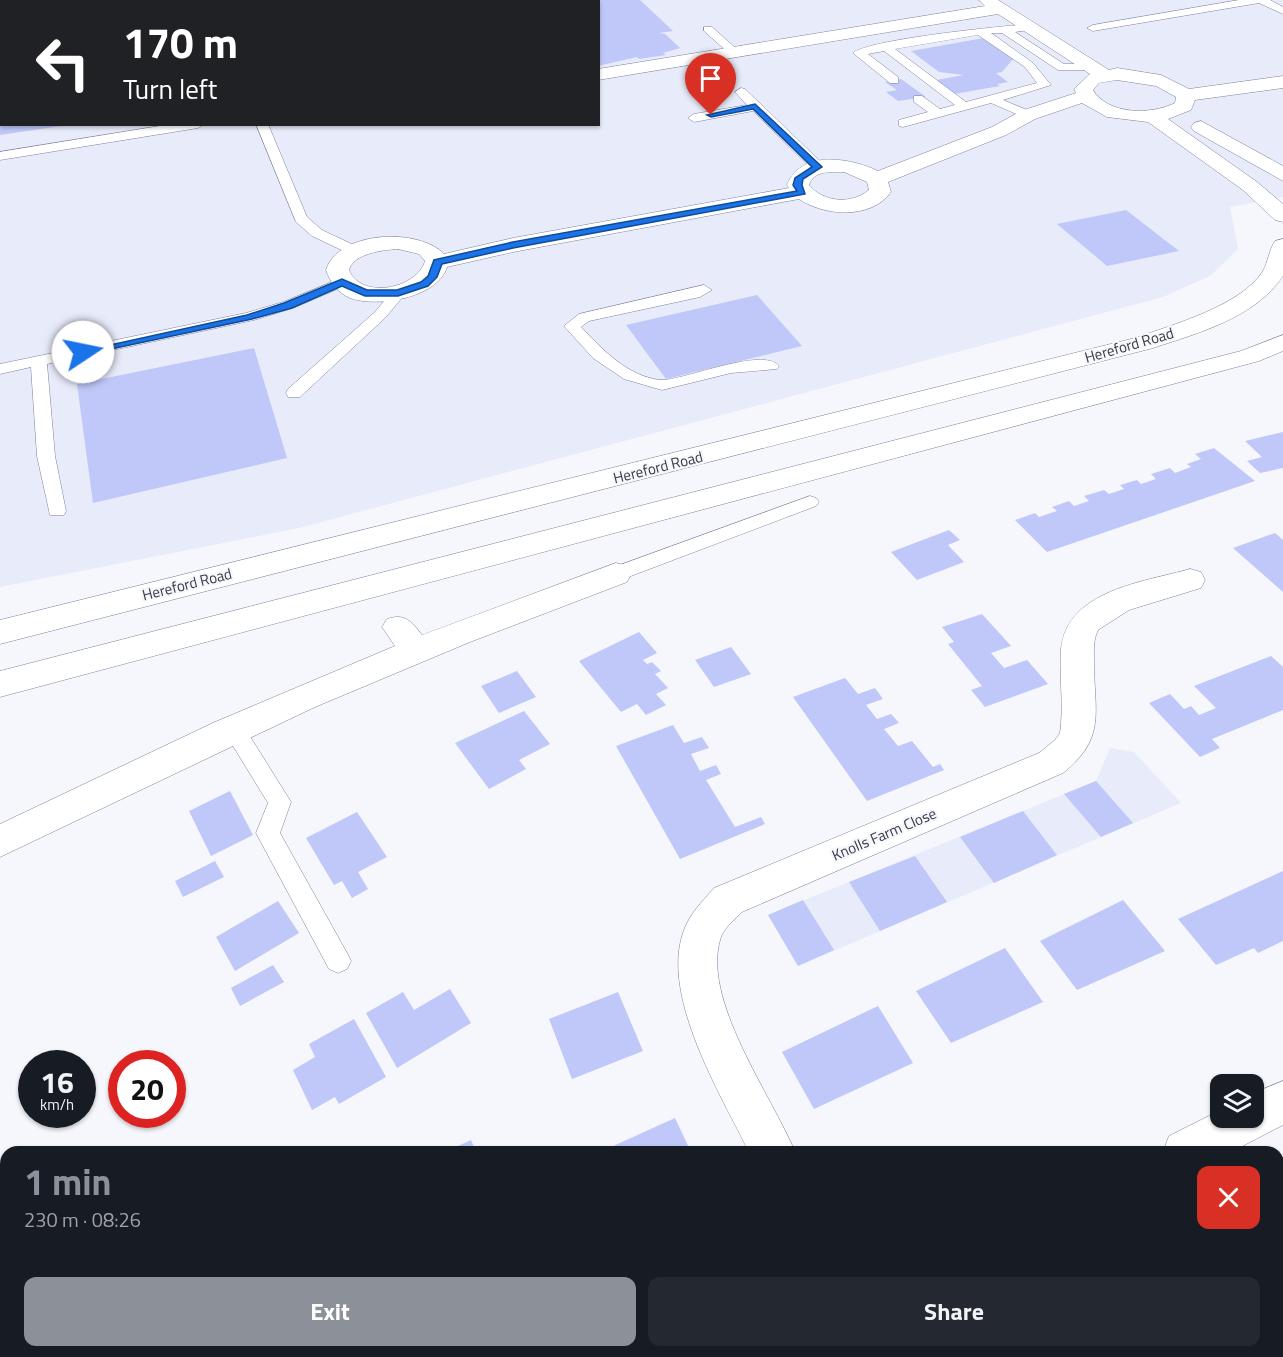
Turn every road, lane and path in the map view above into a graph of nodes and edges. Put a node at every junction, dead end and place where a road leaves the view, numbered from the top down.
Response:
1 (1258, 0) edge
2 (1263, 0) edge
3 (993, 5) edge
4 (1283, 11) edge
5 (920, 22) junction
6 (1031, 27) junction
7 (1093, 28) dead end
8 (708, 29) dead end
9 (1004, 29) junction
10 (980, 31) junction
11 (940, 37) junction
12 (886, 47) junction
13 (735, 52) junction
14 (1098, 71) junction
15 (600, 75) edge
16 (894, 80) dead end
17 (1283, 82) edge
18 (741, 92) dead end
19 (1085, 96) junction
20 (918, 99) dead end
21 (991, 99) junction
22 (1181, 103) junction
23 (962, 105) junction
24 (755, 107) junction
25 (1110, 111) junction
26 (938, 114) junction
27 (1028, 116) junction
28 (1152, 116) junction
29 (694, 118) dead end
30 (903, 123) dead end
31 (186, 126) edge
32 (263, 126) edge
33 (999, 131) junction
34 (0, 156) edge
35 (818, 167) junction
36 (1283, 175) edge
37 (877, 179) junction
38 (802, 192) junction
39 (1283, 215) edge
40 (1283, 222) edge
41 (1283, 236) edge
42 (1283, 246) edge
43 (356, 251) junction
44 (438, 262) junction
45 (342, 282) junction
46 (704, 290) dead end
47 (398, 293) junction
48 (1283, 342) edge
49 (39, 361) junction
50 (771, 366) dead end
51 (0, 369) edge
52 (294, 393) dead end
53 (810, 502) dead end
54 (57, 511) dead end
55 (616, 574) joint
56 (1190, 580) dead end
57 (0, 632) edge
58 (0, 684) edge
59 (233, 728) junction
60 (0, 841) edge
61 (339, 961) dead end
62 (1283, 1102) edge
63 (1264, 1112) edge
64 (1232, 1128) edge
65 (770, 1146) edge
66 (1197, 1146) edge

1 - 7 lane
2 - 4 lane
3 - 5 street
3 - 6 street
5 - 11 lane
5 - 13 street
6 - 9 lane
6 - 14 street
8 - 13 lane
9 - 10 lane
9 - 14 lane
10 - 11 lane
10 - 21 lane
11 - 12 lane
12 - 16 lane
12 - 23 lane
13 - 15 street
14 - 19 street
14 - 22 street
17 - 22 street
18 - 24 lane
19 - 25 street
19 - 27 street
20 - 26 lane
21 - 23 lane
21 - 27 lane
22 - 28 street
22 - 36 street
23 - 26 lane
24 - 29 lane
24 - 35 lane
25 - 28 street
25 - 33 street
26 - 30 lane
27 - 33 street
28 - 39 street
31 - 34 lane
32 - 43 lane
33 - 37 street
35 - 37 street
35 - 38 street
37 - 38 street
38 - 44 street
40 - 41 street
42 - 57 street, Hereford Road
43 - 44 street
43 - 45 street
44 - 47 street
45 - 47 street
45 - 49 lane
46 - 50 lane
47 - 52 lane
48 - 58 street
49 - 51 lane
49 - 54 lane
53 - 55 lane
55 - 59 street
56 - 65 street, Knolls Farm Close
59 - 60 street
59 - 61 lane
62 - 63 street
64 - 66 street

